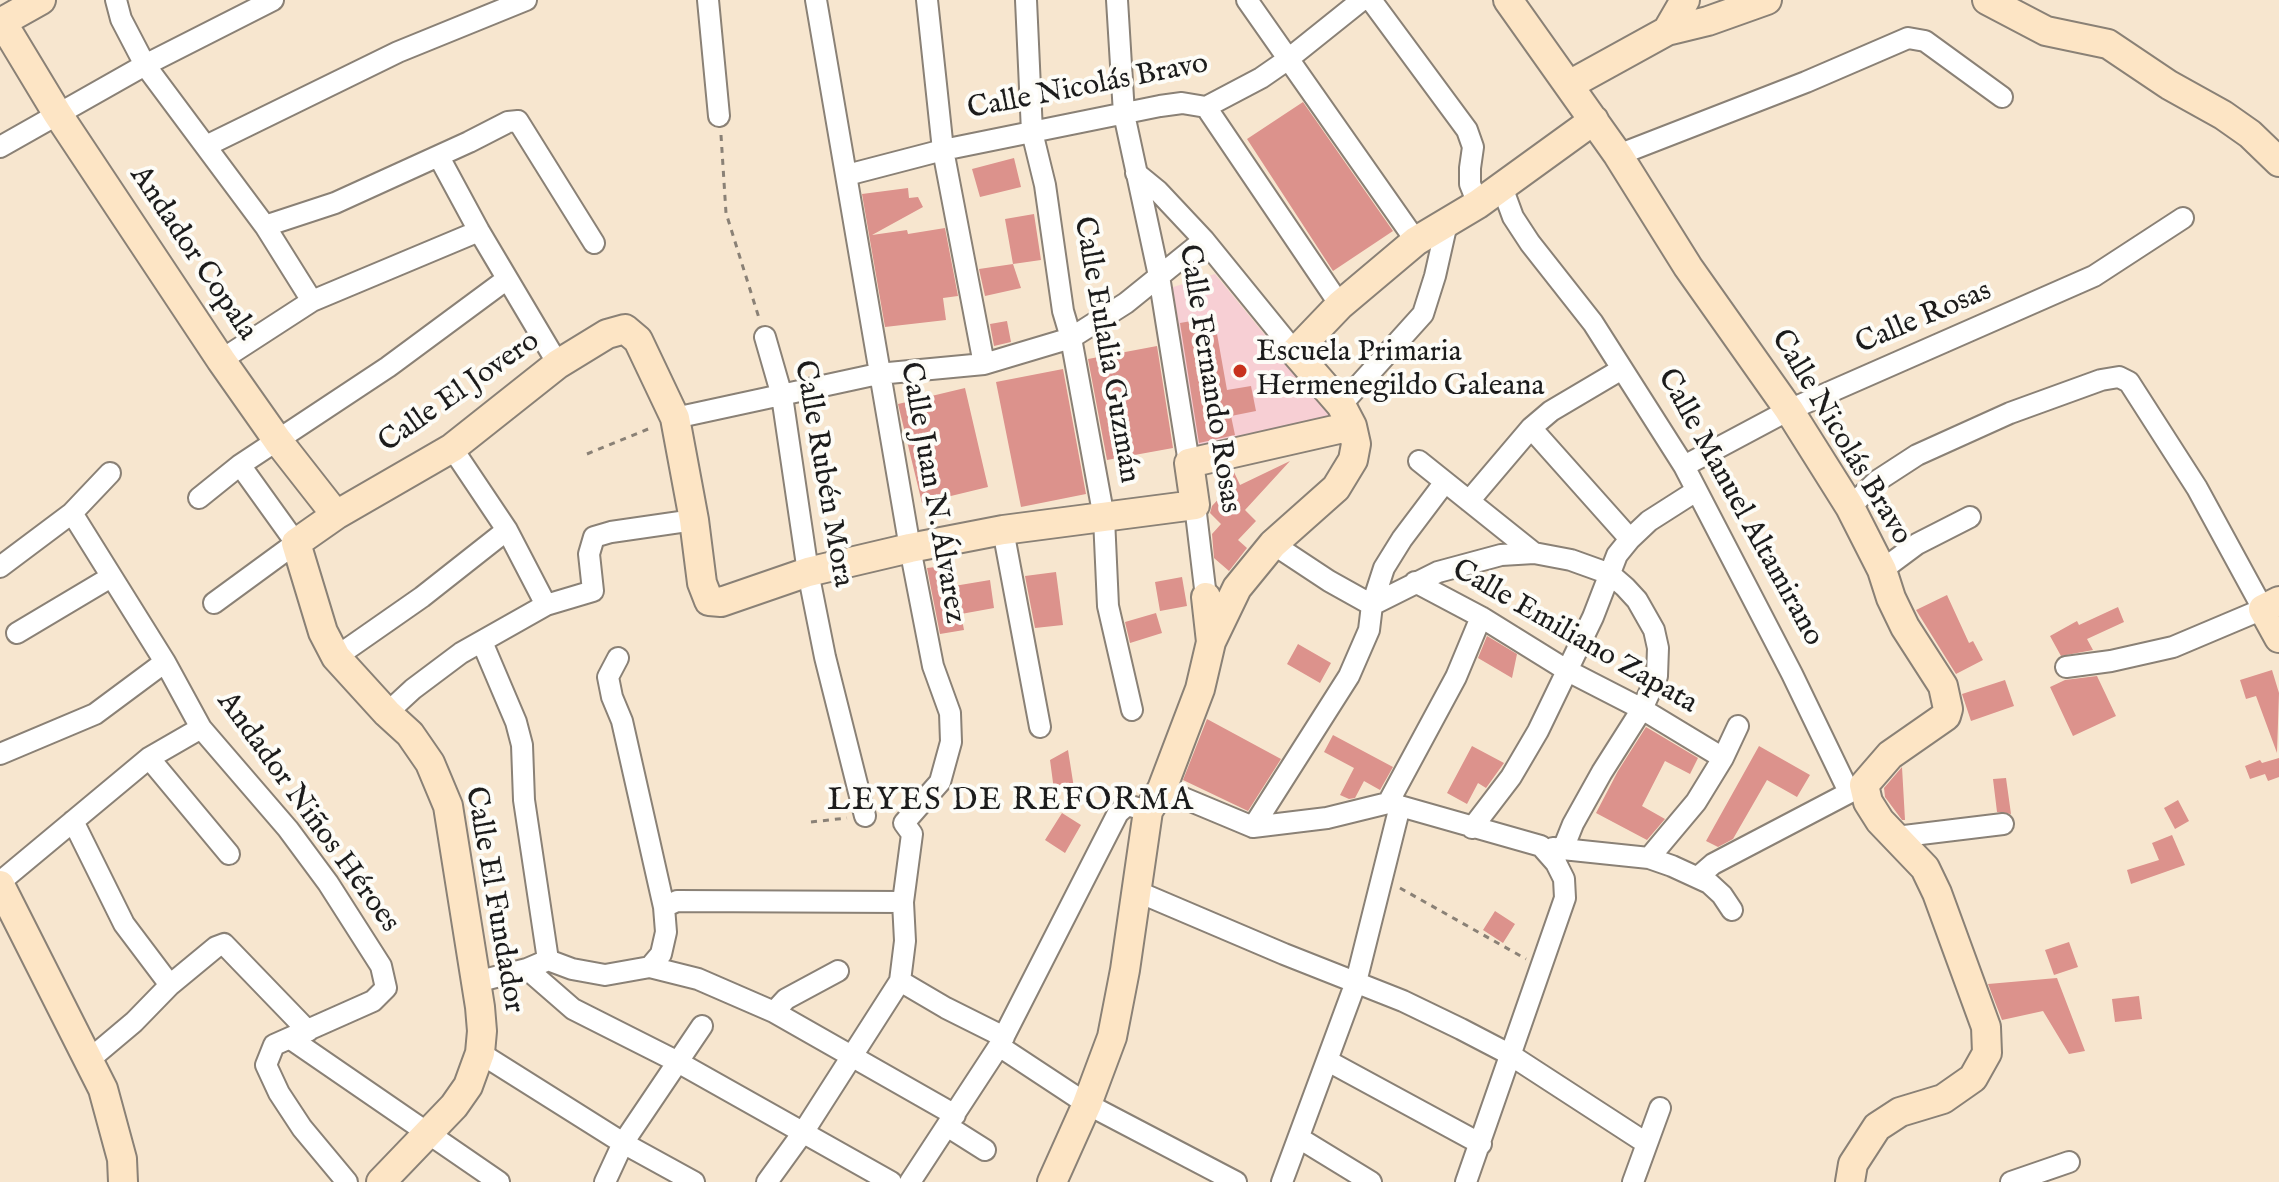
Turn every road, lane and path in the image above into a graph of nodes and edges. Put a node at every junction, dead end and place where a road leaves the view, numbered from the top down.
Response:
1 (116, 0) edge
2 (273, 0) edge
3 (526, 0) edge
4 (708, 0) edge
5 (816, 0) edge
6 (927, 0) edge
7 (1026, 0) edge
8 (1117, 0) edge
9 (1247, 0) edge
10 (1362, 0) edge
11 (1371, 0) edge
12 (1508, 0) edge
13 (1685, 0) edge
14 (1767, 0) edge
15 (1987, 0) edge
16 (31, 3) edge
17 (1, 22) edge
18 (1667, 31) junction
19 (1287, 60) junction
20 (145, 65) junction
21 (1569, 85) junction
22 (2002, 97) dead end
23 (1206, 107) junction
24 (57, 113) junction
25 (1124, 114) junction
26 (719, 116) joint
27 (1594, 120) junction
28 (1032, 132) junction
29 (206, 146) junction
30 (0, 147) edge
31 (943, 150) junction
32 (1618, 155) junction
33 (439, 157) junction
34 (2279, 162) edge
35 (1136, 173) junction
36 (847, 175) junction
37 (1502, 187) junction
38 (1478, 204) junction
39 (2183, 218) dead end
40 (1447, 223) junction
41 (265, 226) junction
42 (479, 231) junction
43 (1204, 240) junction
44 (1416, 241) junction
45 (594, 243) dead end
46 (1159, 276) junction
47 (507, 279) junction
48 (312, 301) junction
49 (1340, 305) junction
50 (765, 337) joint
51 (1071, 338) junction
52 (1295, 352) junction
53 (221, 360) junction
54 (558, 364) junction
55 (984, 364) junction
56 (1622, 369) junction
57 (878, 374) junction
58 (782, 396) junction
59 (1789, 410) junction
60 (1347, 416) junction
61 (675, 418) junction
62 (1531, 428) junction
63 (278, 441) junction
64 (452, 448) junction
65 (587, 454) dead end
66 (1419, 461) dead end
67 (1189, 463) junction
68 (240, 465) junction
69 (1684, 466) junction
70 (110, 473) dead end
71 (1445, 482) junction
72 (1696, 491) junction
73 (199, 498) dead end
74 (1469, 501) junction
75 (1195, 505) junction
76 (1850, 507) junction
77 (72, 513) junction
78 (336, 515) junction
79 (1970, 517) dead end
80 (1104, 518) junction
81 (694, 520) junction
82 (507, 530) junction
83 (1003, 530) junction
84 (1630, 539) junction
85 (296, 543) junction
86 (1273, 544) junction
87 (910, 548) junction
88 (1534, 553) junction
89 (0, 567) edge
90 (1882, 570) junction
91 (808, 572) junction
92 (1610, 574) junction
93 (111, 577) junction
94 (1415, 582) junction
95 (1206, 597) joint
96 (214, 603) dead end
97 (546, 605) junction
98 (1372, 605) junction
99 (2271, 605) edge
100 (1481, 617) junction
101 (17, 633) dead end
102 (2279, 638) edge
103 (482, 642) junction
104 (1211, 642) junction
105 (336, 657) junction
106 (618, 658) dead end
107 (165, 662) junction
108 (2066, 667) dead end
109 (1568, 671) junction
110 (1642, 709) junction
111 (1132, 710) dead end
112 (387, 713) junction
113 (1738, 726) dead end
114 (1040, 727) dead end
115 (201, 728) junction
116 (0, 754) edge
117 (149, 758) junction
118 (1723, 758) junction
119 (1856, 788) junction
120 (1155, 800) junction
121 (1394, 804) junction
122 (865, 816) dead end
123 (73, 821) junction
124 (2003, 824) dead end
125 (1253, 827) junction
126 (1472, 828) junction
127 (1896, 837) junction
128 (1541, 846) junction
129 (1563, 849) junction
130 (229, 854) dead end
131 (1649, 858) junction
132 (1698, 877) junction
133 (1383, 878) junction
134 (0, 884) edge
135 (1136, 891) junction
136 (903, 902) junction
137 (664, 907) junction
138 (1732, 910) dead end
139 (548, 960) junction
140 (1540, 966) junction
141 (650, 967) junction
142 (527, 969) junction
143 (838, 971) dead end
144 (900, 981) junction
145 (476, 982) junction
146 (1356, 982) junction
147 (170, 985) junction
148 (774, 1012) junction
149 (702, 1026) dead end
150 (300, 1035) junction
151 (1002, 1041) junction
152 (480, 1053) junction
153 (1509, 1054) junction
154 (853, 1058) junction
155 (90, 1059) junction
156 (676, 1061) junction
157 (1328, 1061) junction
158 (1087, 1104) junction
159 (1660, 1108) dead end
160 (951, 1120) junction
161 (804, 1131) junction
162 (427, 1133) junction
163 (1299, 1138) junction
164 (623, 1143) junction
165 (1646, 1143) junction
166 (1481, 1144) junction
167 (985, 1150) dead end
168 (2069, 1162) dead end
169 (1639, 1179) edge
170 (123, 1182) edge
171 (347, 1182) edge
172 (381, 1182) edge
173 (499, 1182) edge
174 (605, 1182) edge
175 (694, 1182) edge
176 (767, 1182) edge
177 (891, 1182) edge
178 (910, 1182) edge
179 (1052, 1182) edge
180 (1236, 1182) edge
181 (1282, 1182) edge
182 (1371, 1182) edge
183 (1466, 1182) edge
184 (1850, 1182) edge
185 (2011, 1182) edge

1 - 20 street
2 - 20 street
3 - 29 street
4 - 26 street
5 - 36 street, Calle Juan N. Álvarez
6 - 31 street
7 - 28 street, Calle Eulalia Guzmán
8 - 25 street, Calle Fernando Rosas
9 - 19 street
10 - 19 street, Calle Nicolás Bravo
11 - 38 street
12 - 21 street, Calle Nicolás Bravo
13 - 18 street
14 - 18 street
15 - 34 street
16 - 17 street
17 - 24 street, Andador Copala
18 - 21 street
19 - 23 street, Calle Nicolás Bravo
19 - 44 street
20 - 24 street
20 - 29 street
21 - 27 street, Calle Nicolás Bravo
22 - 32 street
23 - 25 street, Calle Nicolás Bravo
23 - 49 street
24 - 30 street
24 - 53 street, Andador Copala
25 - 28 street, Calle Nicolás Bravo
25 - 35 street, Calle Fernando Rosas
26 - 50 path, Calle Rubén Mora
27 - 32 street, Calle Nicolás Bravo
27 - 37 street
28 - 31 street, Calle Nicolás Bravo
28 - 51 street, Calle Eulalia Guzmán
29 - 41 street
31 - 36 street, Calle Nicolás Bravo
31 - 55 street
32 - 59 street, Calle Nicolás Bravo
33 - 41 street
33 - 42 street
33 - 45 street
35 - 43 street, Calle Fernando Rosas
35 - 46 street, Calle Fernando Rosas
36 - 57 street, Calle Juan N. Álvarez
37 - 38 street
37 - 56 street, Calle Manuel Altamirano
38 - 40 street
39 - 59 street, Calle Rosas
40 - 44 street
40 - 60 street
41 - 48 street
42 - 47 street
42 - 48 street
43 - 46 street
43 - 52 street, Calle Fernando Rosas
44 - 49 street
46 - 51 street
46 - 67 street, Calle Fernando Rosas
47 - 54 street
47 - 63 street
48 - 53 street
49 - 52 street
50 - 58 street, Calle Rubén Mora
51 - 55 street
51 - 80 street, Calle Eulalia Guzmán
52 - 60 street
53 - 63 street, Andador Copala
54 - 61 street, Calle El Jovero
54 - 64 street, Calle El Jovero
55 - 57 street
56 - 62 street
56 - 69 street, Calle Manuel Altamirano
57 - 58 street
57 - 87 street, Calle Juan N. Álvarez
58 - 61 street
58 - 91 street, Calle Rubén Mora
59 - 69 street, Calle Rosas
59 - 76 street, Calle Nicolás Bravo
60 - 67 street
60 - 86 street
61 - 65 path
61 - 81 street
62 - 74 street
62 - 84 street
63 - 68 street
63 - 78 street, Andador Copala
64 - 78 street, Calle El Jovero
64 - 82 street
66 - 71 street
67 - 75 street, Calle Fernando Rosas
68 - 73 street
68 - 85 street
69 - 72 street, Calle Manuel Altamirano
70 - 77 street
71 - 74 street
71 - 98 street
72 - 84 street
72 - 119 street, Calle Manuel Altamirano
74 - 88 street
75 - 80 street
75 - 95 street, Calle Fernando Rosas
76 - 90 street, Calle Nicolás Bravo
76 - 99 street
77 - 89 street
77 - 93 street, Andador Niños Héroes
78 - 85 street, Calle El Jovero
79 - 90 street
80 - 83 street
80 - 111 street, Calle Eulalia Guzmán
81 - 91 street
81 - 97 street
82 - 97 street
82 - 105 street
83 - 87 street
83 - 114 street
84 - 92 street
85 - 96 street
85 - 105 street, Calle El Fundador
86 - 98 street
86 - 104 street
87 - 91 street
87 - 136 street, Calle Juan N. Álvarez
88 - 92 street
88 - 94 street
90 - 119 street, Calle Nicolás Bravo
91 - 122 street, Calle Rubén Mora
92 - 109 street
92 - 110 street
93 - 101 street
93 - 107 street, Andador Niños Héroes
94 - 98 street, Calle Emiliano Zapata
94 - 100 street, Calle Emiliano Zapata
95 - 104 street
97 - 103 street
98 - 125 street
99 - 102 street
99 - 108 street
100 - 109 street, Calle Emiliano Zapata
100 - 121 street
103 - 112 street
103 - 139 street
104 - 120 street
105 - 112 street, Calle El Fundador
106 - 137 street
107 - 115 street, Andador Niños Héroes
107 - 116 street
109 - 110 street, Calle Emiliano Zapata
109 - 126 street
110 - 118 street, Calle Emiliano Zapata
110 - 129 street
112 - 145 street, Calle El Fundador
113 - 118 street
115 - 117 street
115 - 150 street, Andador Niños Héroes
117 - 123 street
117 - 130 street
118 - 131 street
119 - 127 street, Calle Manuel Altamirano
119 - 132 street, Calle Nicolás Bravo
120 - 125 street
120 - 135 street
120 - 151 street
121 - 125 street
121 - 126 street
121 - 133 street
123 - 134 street
123 - 147 street
124 - 127 street
126 - 128 street
127 - 184 street, Calle Manuel Altamirano
128 - 129 street
128 - 140 street
129 - 131 street
131 - 132 street
132 - 138 street
133 - 140 path
133 - 146 street
134 - 155 street
135 - 146 street
135 - 158 street
136 - 137 street
136 - 144 street, Calle Juan N. Álvarez
137 - 141 street
139 - 141 street
139 - 142 street
140 - 153 street
141 - 148 street
142 - 145 street
142 - 156 street
143 - 148 street
144 - 151 street
144 - 154 street
145 - 152 street, Calle El Fundador
146 - 153 street
146 - 157 street
147 - 150 street
147 - 155 street
148 - 154 street
149 - 156 street
150 - 162 street
150 - 171 street
151 - 158 street
151 - 160 street
152 - 162 street, Calle El Fundador
152 - 164 street
153 - 165 street
153 - 166 street
154 - 160 street
154 - 161 street
155 - 170 street
156 - 161 street
156 - 164 street
157 - 163 street
157 - 166 street
158 - 179 street
158 - 180 street
159 - 165 street
160 - 167 street
160 - 178 street
161 - 176 street
161 - 177 street
162 - 172 street, Calle El Fundador
162 - 173 street
163 - 181 street
163 - 182 street
164 - 174 street
164 - 175 street
165 - 169 street
166 - 183 street
168 - 185 street

